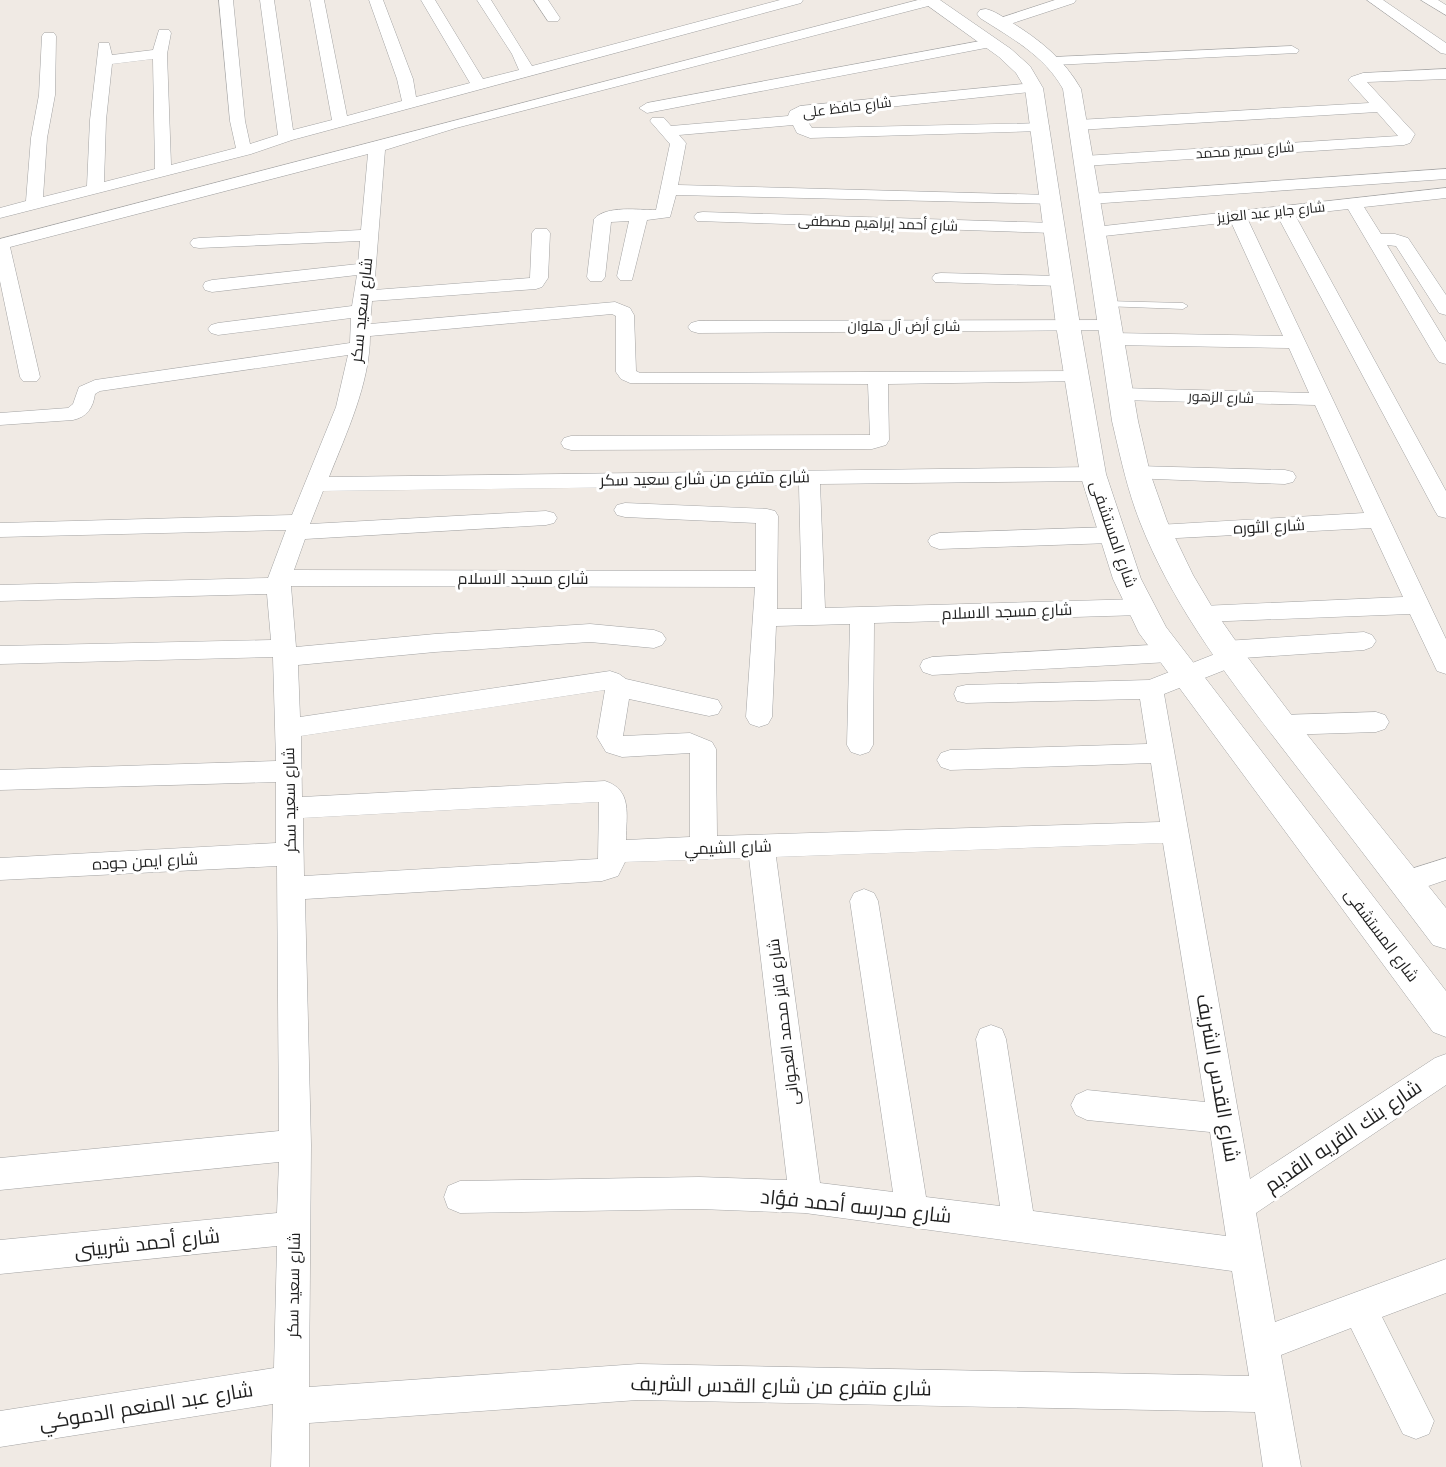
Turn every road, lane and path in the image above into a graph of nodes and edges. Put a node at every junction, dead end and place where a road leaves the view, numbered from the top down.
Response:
1 (226, 0) edge
2 (267, 0) edge
3 (317, 0) edge
4 (376, 0) edge
5 (428, 0) edge
6 (484, 0) edge
7 (541, 0) edge
8 (796, 0) edge
9 (964, 0) edge
10 (1069, 0) edge
11 (1374, 0) edge
12 (1428, 0) edge
13 (930, 1) edge
14 (1446, 11) edge
15 (553, 18) dead end
16 (164, 33) dead end
17 (995, 33) junction
18 (49, 36) dead end
19 (1292, 50) dead end
20 (1446, 50) edge
21 (160, 54) junction
22 (1054, 61) junction
23 (527, 71) junction
24 (1438, 74) edge
25 (622, 80) junction
26 (479, 85) junction
27 (1446, 86) edge
28 (1034, 88) junction
29 (410, 104) junction
30 (1381, 107) junction
31 (647, 108) junction
32 (797, 117) junction
33 (340, 122) junction
34 (1078, 125) junction
35 (1041, 126) junction
36 (667, 131) junction
37 (286, 137) junction
38 (377, 147) junction
39 (245, 151) junction
40 (1084, 160) junction
41 (163, 170) junction
42 (1446, 174) edge
43 (95, 190) junction
44 (669, 190) junction
45 (1444, 196) edge
46 (1090, 199) junction
47 (1050, 200) junction
48 (1353, 203) junction
49 (33, 205) junction
50 (1284, 211) junction
51 (0, 213) edge
52 (639, 216) junction
53 (1237, 216) junction
54 (703, 217) dead end
55 (1053, 228) junction
56 (1095, 232) junction
57 (541, 233) dead end
58 (368, 235) junction
59 (1375, 240) junction
60 (199, 243) dead end
61 (1, 244) edge
62 (366, 269) junction
63 (626, 276) dead end
64 (596, 277) dead end
65 (941, 278) dead end
66 (1061, 281) junction
67 (212, 286) dead end
68 (1183, 306) dead end
69 (1446, 309) edge
70 (361, 321) junction
71 (1109, 323) junction
72 (1068, 325) junction
73 (698, 327) dead end
74 (218, 329) dead end
75 (1296, 342) junction
76 (1446, 358) edge
77 (1077, 377) junction
78 (30, 378) dead end
79 (878, 378) junction
80 (1120, 394) junction
81 (1322, 399) junction
82 (0, 419) edge
83 (571, 443) dead end
84 (1137, 473) junction
85 (1093, 474) junction
86 (809, 476) junction
87 (1285, 477) dead end
88 (316, 484) junction
89 (625, 510) dead end
90 (1446, 511) edge
91 (546, 518) dead end
92 (1379, 520) junction
93 (298, 527) junction
94 (0, 530) edge
95 (1158, 532) junction
96 (1111, 535) junction
97 (939, 541) dead end
98 (767, 579) junction
99 (280, 582) junction
100 (0, 593) edge
101 (1418, 605) junction
102 (1141, 607) junction
103 (1202, 614) junction
104 (862, 616) junction
105 (814, 617) junction
106 (765, 618) junction
107 (654, 639) dead end
108 (1365, 641) dead end
109 (284, 653) junction
110 (1168, 653) junction
111 (1228, 654) junction
112 (0, 655) edge
113 (1446, 665) edge
114 (932, 666) dead end
115 (1186, 676) junction
116 (618, 687) junction
117 (1152, 689) junction
118 (966, 694) dead end
119 (710, 707) dead end
120 (759, 717) dead end
121 (1376, 722) dead end
122 (1282, 725) junction
123 (288, 728) junction
124 (860, 745) dead end
125 (1162, 753) junction
126 (950, 760) dead end
127 (288, 771) junction
128 (0, 780) edge
129 (288, 808) junction
130 (1176, 832) junction
131 (761, 846) junction
132 (704, 848) junction
133 (290, 854) junction
134 (613, 856) junction
135 (0, 868) edge
136 (1446, 869) edge
137 (1405, 882) junction
138 (291, 888) junction
139 (864, 901) dead end
140 (1446, 934) edge
141 (1446, 1020) edge
142 (991, 1039) dead end
143 (1446, 1068) edge
144 (1087, 1105) dead end
145 (1225, 1119) junction
146 (295, 1145) junction
147 (0, 1174) edge
148 (460, 1197) dead end
149 (805, 1197) junction
150 (1239, 1205) junction
151 (912, 1210) junction
152 (1019, 1225) junction
153 (294, 1228) junction
154 (1248, 1256) junction
155 (0, 1257) edge
156 (1446, 1276) edge
157 (1359, 1308) junction
158 (1262, 1344) junction
159 (292, 1394) junction
160 (1269, 1394) junction
161 (1416, 1421) dead end
162 (0, 1429) edge
163 (290, 1467) edge
164 (1282, 1467) edge

1 - 39 street
2 - 37 street
3 - 33 street
4 - 29 street
5 - 26 street
6 - 23 street
7 - 15 street
8 - 23 street
9 - 17 street, شارع المستشفى
10 - 17 street
11 - 20 street
12 - 14 street
13 - 17 street, شارع المستشفى
13 - 25 street
16 - 21 street
17 - 22 street, شارع المستشفى
17 - 28 street, شارع المستشفى
17 - 31 street
18 - 49 street
19 - 22 street
21 - 41 street
21 - 43 street
22 - 34 street, شارع المستشفى
23 - 26 street
24 - 27 street
24 - 30 street
25 - 31 street
25 - 38 street
26 - 29 street
28 - 32 street, شارع حافظ على
28 - 35 street, شارع المستشفى
29 - 33 street
30 - 34 street
30 - 40 street, شارع سمير محمد
31 - 36 street
32 - 35 street
32 - 36 street, شارع حافظ على
33 - 37 street
34 - 40 street, شارع المستشفى
35 - 47 street, شارع المستشفى
36 - 44 street
37 - 39 street
38 - 58 street, شارع سعيد سكر
38 - 61 street
39 - 41 street
40 - 46 street, شارع المستشفى
41 - 43 street
42 - 46 street
43 - 49 street
44 - 47 street
44 - 52 street
45 - 48 street, شارع جابر عبد العزيز
46 - 56 street, شارع المستشفى
47 - 55 street, شارع المستشفى
48 - 50 street, شارع جابر عبد العزيز
48 - 59 street
49 - 51 street
50 - 53 street, شارع جابر عبد العزيز
50 - 90 street
52 - 63 street
52 - 64 street
53 - 56 street, شارع جابر عبد العزيز
53 - 75 street
54 - 55 street, شارع أحمد إبراهيم مصطفى
55 - 66 street, شارع المستشفى
56 - 71 street, شارع المستشفى
57 - 70 street
58 - 60 street
58 - 62 street, شارع سعيد سكر
59 - 69 street
59 - 76 street
61 - 78 street
62 - 67 street
62 - 70 street, شارع سعيد سكر
65 - 66 street
66 - 72 street, شارع المستشفى
68 - 71 lane
70 - 74 street
70 - 79 street
70 - 82 street
70 - 88 street, شارع سعيد سكر
71 - 72 street, شارع أرض آل هلوان
71 - 75 street, شارع أرض آل هلوان
71 - 80 street, شارع المستشفى
72 - 73 street, شارع أرض آل هلوان
72 - 77 street, شارع المستشفى
75 - 81 street
77 - 79 street
77 - 85 street, شارع المستشفى
79 - 83 street
80 - 81 street, شارع الزهور
80 - 84 street, شارع المستشفى
81 - 92 street
84 - 87 street
84 - 95 street, شارع المستشفى
85 - 86 street, شارع متفرع من شارع سعيد سكر
85 - 96 street, شارع المستشفى
86 - 88 street, شارع متفرع من شارع سعيد سكر
86 - 105 street
88 - 93 street, شارع سعيد سكر
89 - 98 street
91 - 93 street
92 - 95 street, شارع الثوره
92 - 101 street
93 - 94 street
93 - 99 street, شارع سعيد سكر
95 - 103 street, شارع المستشفى
96 - 97 street
96 - 102 street, شارع المستشفى
98 - 99 street, شارع مسجد الاسلام
98 - 106 street
99 - 100 street, شارع مسجد الاسلام
99 - 109 street, شارع سعيد سكر
101 - 103 street
101 - 113 street
102 - 104 street, شارع مسجد الاسلام
102 - 110 street, شارع المستشفى
103 - 111 street, شارع المستشفى
104 - 105 street, شارع مسجد الاسلام
104 - 124 street
105 - 106 street, شارع مسجد الاسلام
106 - 120 street
107 - 109 street
108 - 111 street
109 - 112 street
109 - 123 street, شارع سعيد سكر
110 - 114 street
110 - 115 street, شارع المستشفى
111 - 115 street
111 - 122 street, شارع المستشفى
115 - 117 street
115 - 141 street, شارع المستشفى
116 - 119 street
116 - 123 street
116 - 132 street
117 - 118 street
117 - 125 street, شارع القدس الشريف
121 - 122 street
122 - 137 street, شارع المستشفى
123 - 127 street, شارع سعيد سكر
125 - 126 street
125 - 130 street, شارع القدس الشريف
127 - 128 street
127 - 129 street, شارع سعيد سكر
129 - 133 street, شارع سعيد سكر
129 - 134 street
130 - 131 street, شارع الشيمي
130 - 145 street, شارع القدس الشريف
131 - 132 street, شارع الشيمي
131 - 149 street, شارع فايز محمد العجوانى
132 - 134 street, شارع الشيمي
133 - 135 street, شارع ايمن جوده
133 - 138 street, شارع سعيد سكر
134 - 138 street, شارع الشيمي
136 - 137 street
137 - 140 street, شارع المستشفى
138 - 146 street, شارع سعيد سكر
139 - 151 street
142 - 152 street
143 - 150 street, شارع بنك القريه القديم
144 - 145 street
145 - 150 street, شارع القدس الشريف
146 - 147 street
146 - 153 street, شارع سعيد سكر
148 - 149 street, شارع مدرسه أحمد فؤاد
149 - 151 street, شارع مدرسه أحمد فؤاد
150 - 154 street, شارع القدس الشريف
151 - 152 street, شارع مدرسه أحمد فؤاد
152 - 154 street, شارع مدرسه أحمد فؤاد
153 - 155 street, شارع أحمد شربينى
153 - 159 street, شارع سعيد سكر
154 - 158 street, شارع القدس الشريف
156 - 157 street
157 - 158 street
157 - 161 street
158 - 160 street, شارع القدس الشريف
159 - 160 street, شارع متفرع من شارع القدس الشريف
159 - 162 street, شارع عبد المنعم الدموكي
159 - 163 street, شارع سعيد سكر
160 - 164 street, شارع القدس الشريف

